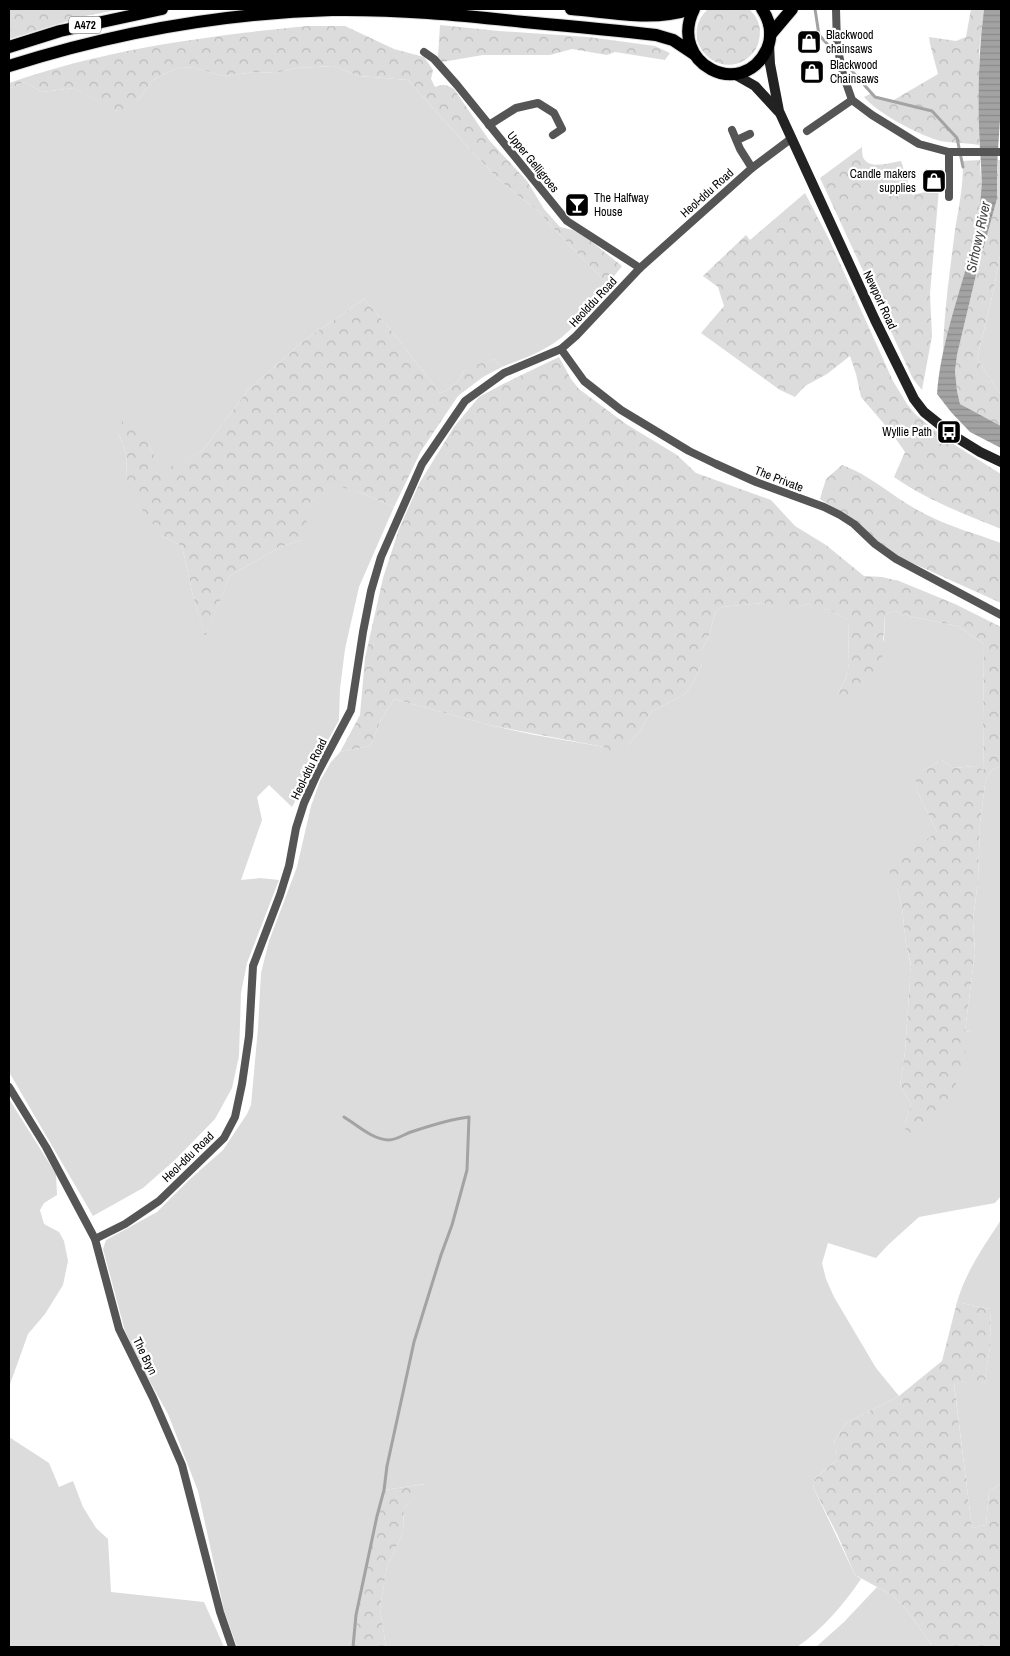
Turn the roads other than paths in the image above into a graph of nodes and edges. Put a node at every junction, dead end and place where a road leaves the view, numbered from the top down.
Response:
1 (162, 9) edge
2 (571, 9) edge
3 (692, 9) edge
4 (762, 9) edge
5 (792, 9) edge
6 (836, 9) edge
7 (769, 39) junction
8 (9, 47) edge
9 (424, 52) dead end
10 (694, 54) junction
11 (9, 66) edge
12 (734, 74) junction
13 (852, 100) junction
14 (779, 111) junction
15 (489, 125) junction
16 (732, 130) dead end
17 (807, 131) dead end
18 (750, 134) dead end
19 (553, 135) dead end
20 (792, 138) junction
21 (737, 140) junction
22 (951, 152) junction
23 (1001, 152) edge
24 (752, 168) junction
25 (949, 197) dead end
26 (640, 268) junction
27 (561, 349) junction
28 (1001, 462) edge
29 (1001, 615) edge
30 (9, 1087) edge
31 (95, 1239) junction
32 (232, 1647) edge

1 - 8 main road, A472
2 - 3 main road
3 - 10 main road
4 - 7 main road
5 - 7 main road
6 - 13 street
7 - 12 main road
7 - 14 main road, Newport Road
9 - 15 street, Upper Gelligroes
10 - 11 main road, A472
10 - 12 main road
12 - 14 main road, Newport Road
13 - 17 street
13 - 22 street
14 - 20 main road, Newport Road
15 - 19 street
15 - 26 street, Upper Gelligroes
16 - 21 street
18 - 21 street
20 - 24 street, Heol-ddu Road
20 - 28 main road, Newport Road
21 - 24 street
22 - 23 street
22 - 25 street
24 - 26 street, Heol-ddu Road
26 - 27 street, Heolddu Road
27 - 29 street, The Private
27 - 31 street, Heol-ddu Road
30 - 31 street, The Bryn
31 - 32 street, The Bryn

